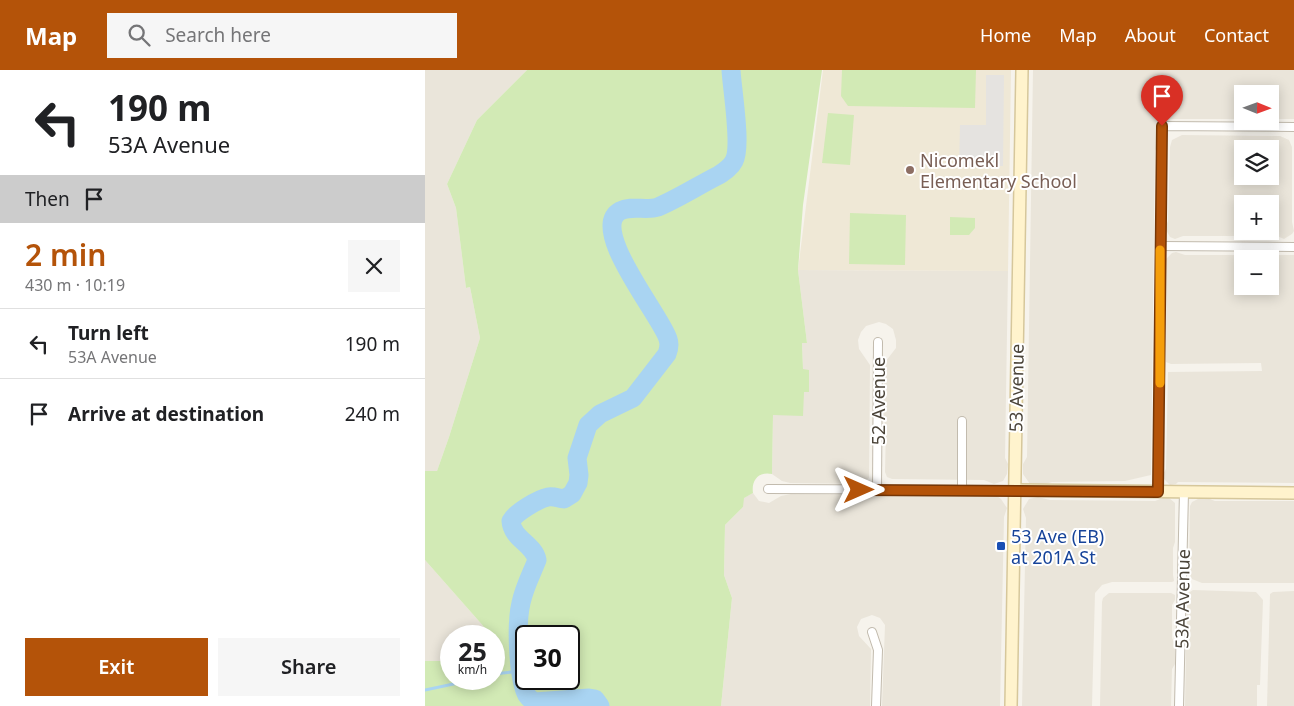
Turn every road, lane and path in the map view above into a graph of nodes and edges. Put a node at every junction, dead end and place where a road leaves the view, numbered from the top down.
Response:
1 (1022, 70) edge
2 (1294, 127) edge
3 (1160, 246) junction
4 (1294, 247) edge
5 (878, 342) dead end
6 (962, 421) dead end
7 (768, 489) dead end
8 (877, 490) junction
9 (962, 490) junction
10 (1015, 490) junction
11 (1158, 492) junction
12 (1184, 492) junction
13 (1294, 493) edge
14 (872, 632) dead end
15 (876, 706) edge
16 (1011, 706) edge
17 (1179, 706) edge

1 - 10 street, 53 Avenue
2 - 3 street
3 - 4 street
3 - 11 street
5 - 8 street, 52 Avenue
6 - 9 street
7 - 8 street
8 - 9 street
9 - 10 street
10 - 11 street
10 - 16 street, 53 Avenue
11 - 12 street
12 - 13 street
12 - 17 street, 53A Avenue
14 - 15 street

